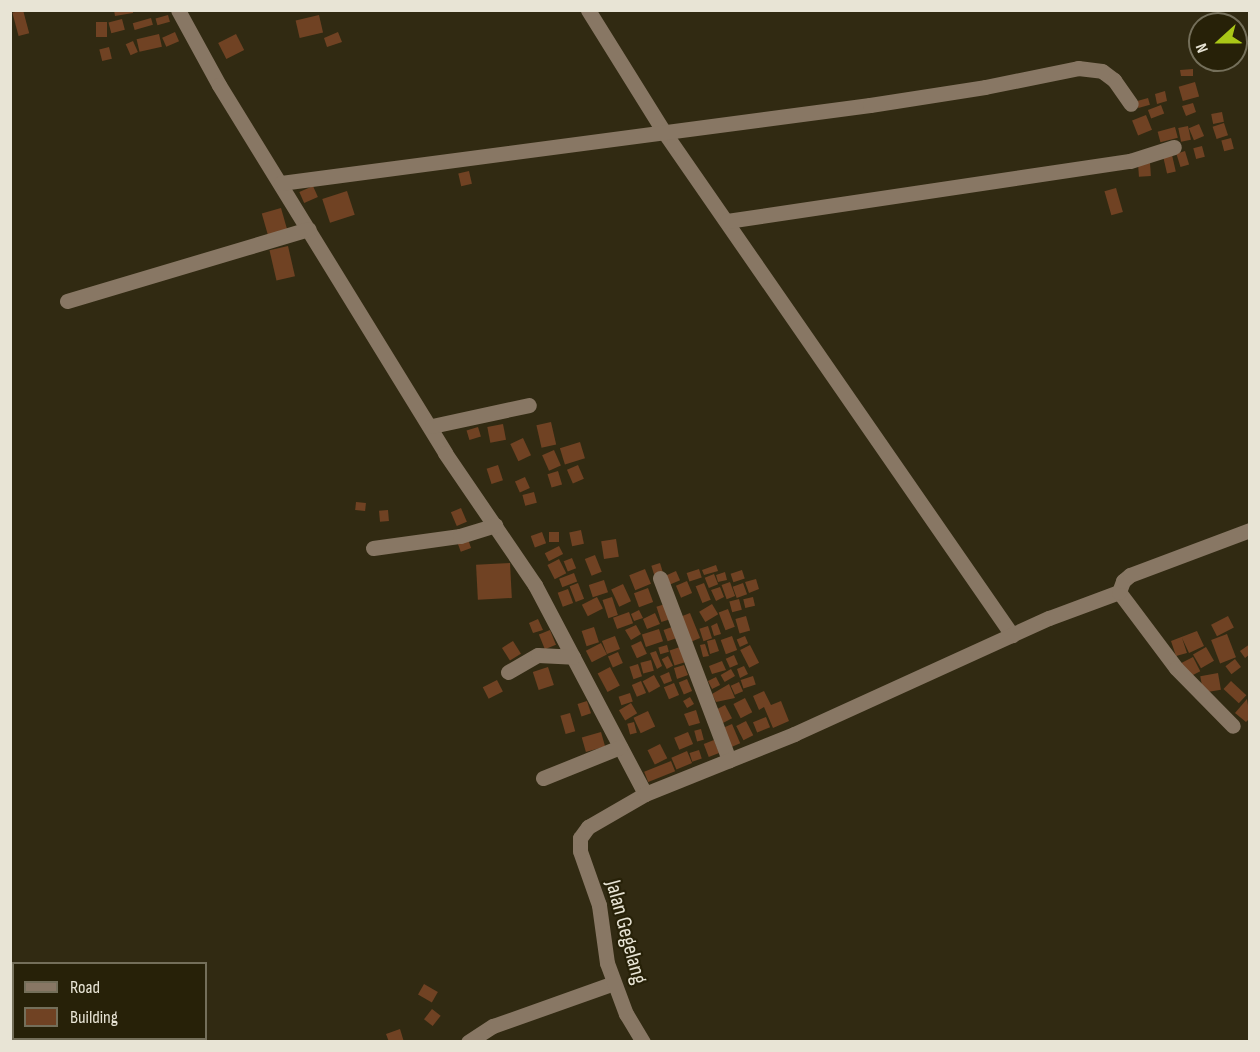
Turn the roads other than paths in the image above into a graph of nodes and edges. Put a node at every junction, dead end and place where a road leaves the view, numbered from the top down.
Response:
1 (178, 10) edge
2 (588, 10) edge
3 (1131, 104) dead end
4 (664, 132) junction
5 (1173, 147) dead end
6 (281, 183) junction
7 (727, 221) junction
8 (308, 230) junction
9 (67, 301) dead end
10 (529, 405) dead end
11 (432, 426) junction
12 (495, 525) junction
13 (1250, 530) edge
14 (374, 548) dead end
15 (660, 578) dead end
16 (1119, 592) junction
17 (1012, 635) junction
18 (573, 657) junction
19 (508, 672) dead end
20 (1233, 726) dead end
21 (620, 747) junction
22 (729, 760) junction
23 (543, 778) dead end
24 (645, 794) junction
25 (614, 983) junction
26 (477, 1039) edge
27 (642, 1041) edge

1 - 6 street
2 - 4 street
3 - 4 street
4 - 6 street
4 - 7 street
5 - 7 street
6 - 8 street
7 - 17 street
8 - 9 street
8 - 11 street
10 - 11 street
11 - 12 street
12 - 14 street
12 - 18 street
13 - 16 street
15 - 22 street
16 - 17 street, Jalan Gegelang
16 - 20 street
17 - 22 street, Jalan Gegelang
18 - 19 street
18 - 21 street
21 - 23 street
21 - 24 street
22 - 24 street, Jalan Gegelang
24 - 25 street, Jalan Gegelang
25 - 26 street
25 - 27 street, Jalan Gegelang

